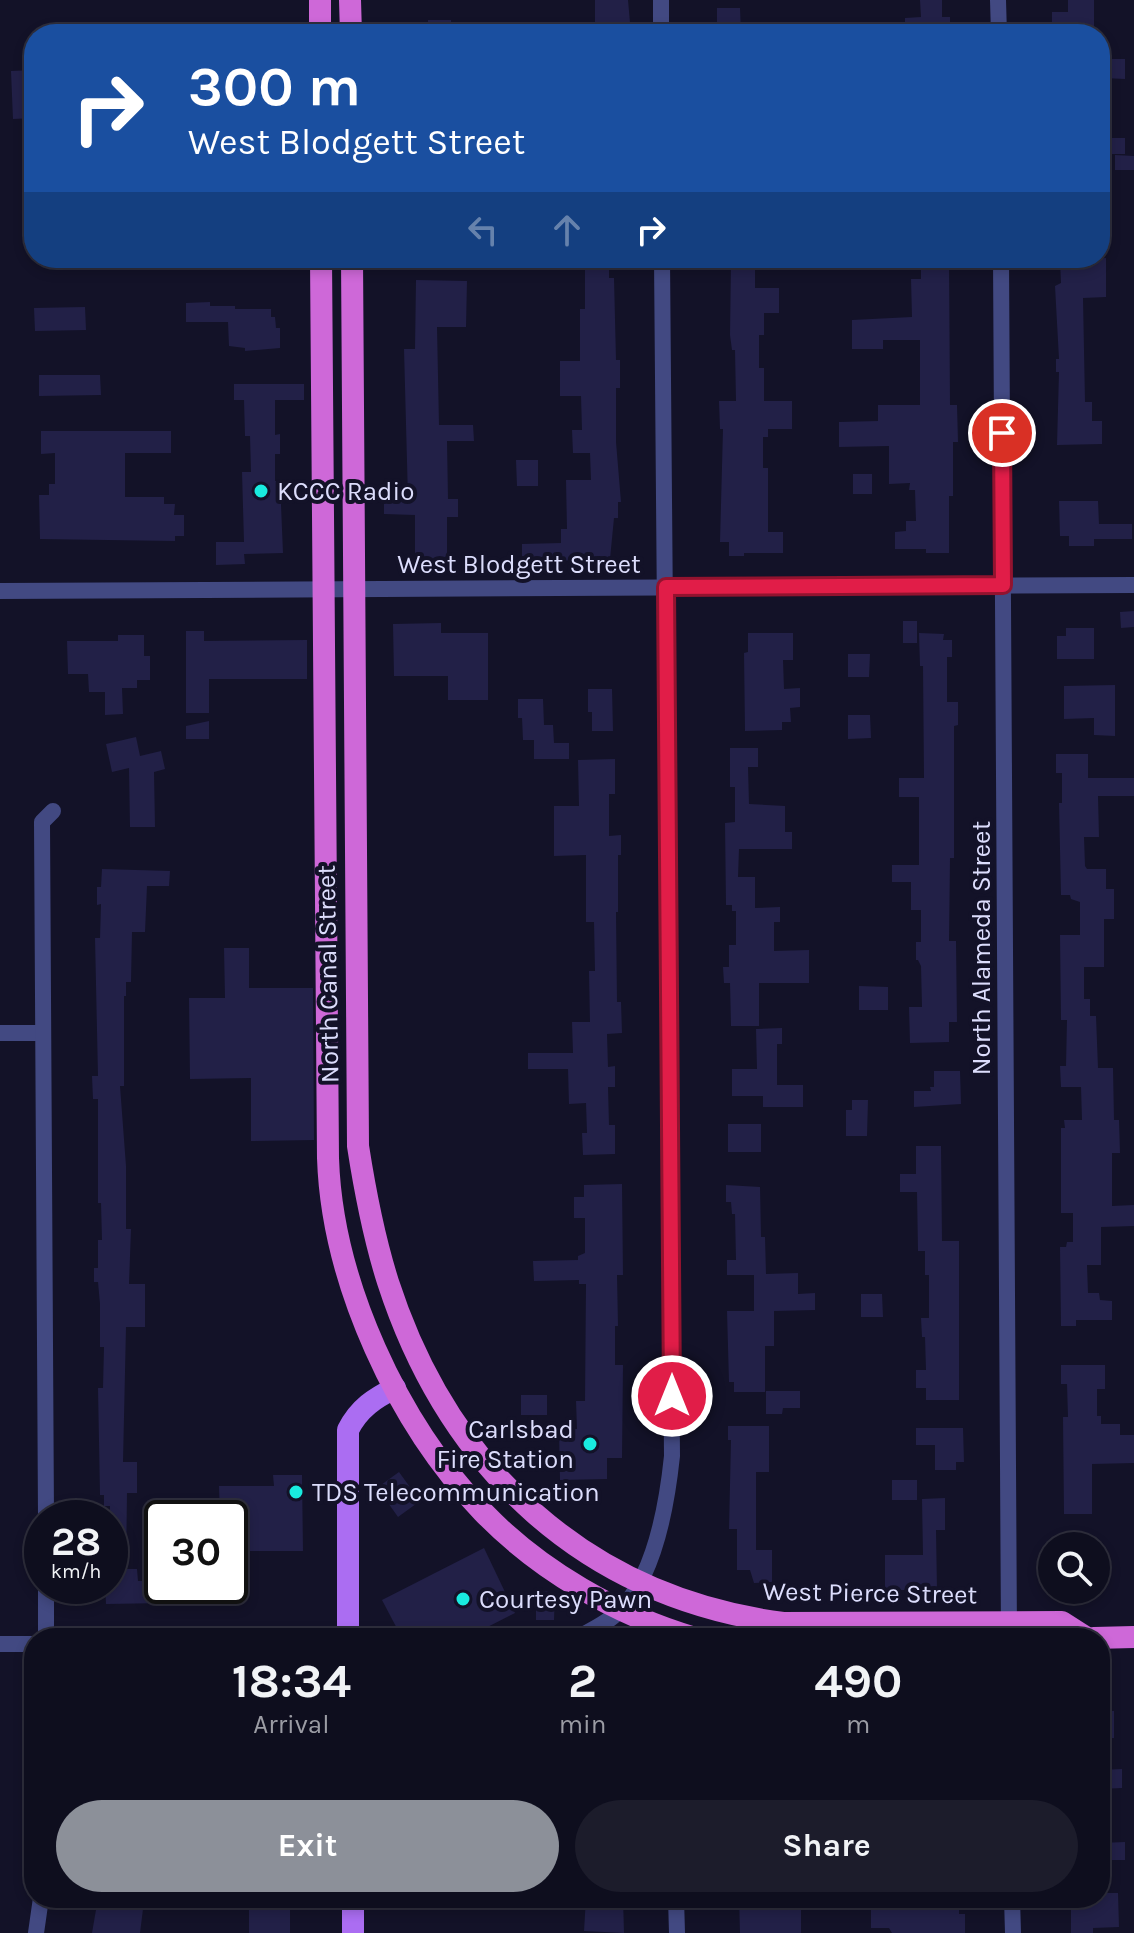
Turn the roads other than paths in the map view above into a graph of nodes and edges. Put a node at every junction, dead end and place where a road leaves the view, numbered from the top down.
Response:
1 (320, 0) edge
2 (350, 0) edge
3 (661, 0) edge
4 (998, 0) edge
5 (320, 24) edge
6 (351, 24) edge
7 (661, 24) edge
8 (999, 24) edge
9 (321, 268) edge
10 (352, 268) edge
11 (662, 268) edge
12 (1001, 268) edge
13 (1003, 585) junction
14 (1134, 585) edge
15 (666, 587) junction
16 (322, 589) junction
17 (353, 589) junction
18 (0, 591) edge
19 (53, 811) dead end
20 (0, 1033) edge
21 (43, 1033) junction
22 (403, 1320) junction
23 (395, 1388) junction
24 (46, 1500) edge
25 (639, 1582) junction
26 (46, 1604) edge
27 (620, 1611) junction
28 (46, 1628) edge
29 (348, 1628) edge
30 (593, 1628) edge
31 (660, 1628) edge
32 (944, 1628) edge
33 (1009, 1628) edge
34 (1022, 1628) edge
35 (1071, 1628) edge
36 (1134, 1637) edge
37 (1110, 1638) edge
38 (0, 1644) edge
39 (24, 1644) edge
40 (40, 1908) edge
41 (353, 1908) edge
42 (676, 1908) edge
43 (1012, 1908) edge
44 (36, 1933) edge
45 (353, 1933) edge
46 (677, 1933) edge
47 (1013, 1933) edge

1 - 5 highway
2 - 6 highway
3 - 7 street
4 - 8 street
9 - 16 highway, North Canal Street
10 - 17 highway, North Canal Street
11 - 15 street
12 - 13 street, North Alameda Street
13 - 14 street, West Blodgett Street
13 - 15 street, West Blodgett Street
13 - 33 street, North Alameda Street
15 - 17 street, West Blodgett Street
15 - 25 street
16 - 17 street, West Blodgett Street
16 - 18 street, West Blodgett Street
16 - 23 highway, North Canal Street
17 - 22 highway, North Canal Street
19 - 21 street
20 - 21 street
21 - 24 street
22 - 23 highway
22 - 25 highway, North Canal Street
23 - 27 highway, North Canal Street
23 - 29 main road
25 - 27 street
25 - 32 highway, West Pierce Street
26 - 28 street
27 - 30 street
27 - 31 highway
34 - 35 highway, West Pierce Street
36 - 37 highway
38 - 39 street
40 - 44 street
41 - 45 main road
42 - 46 street
43 - 47 street

